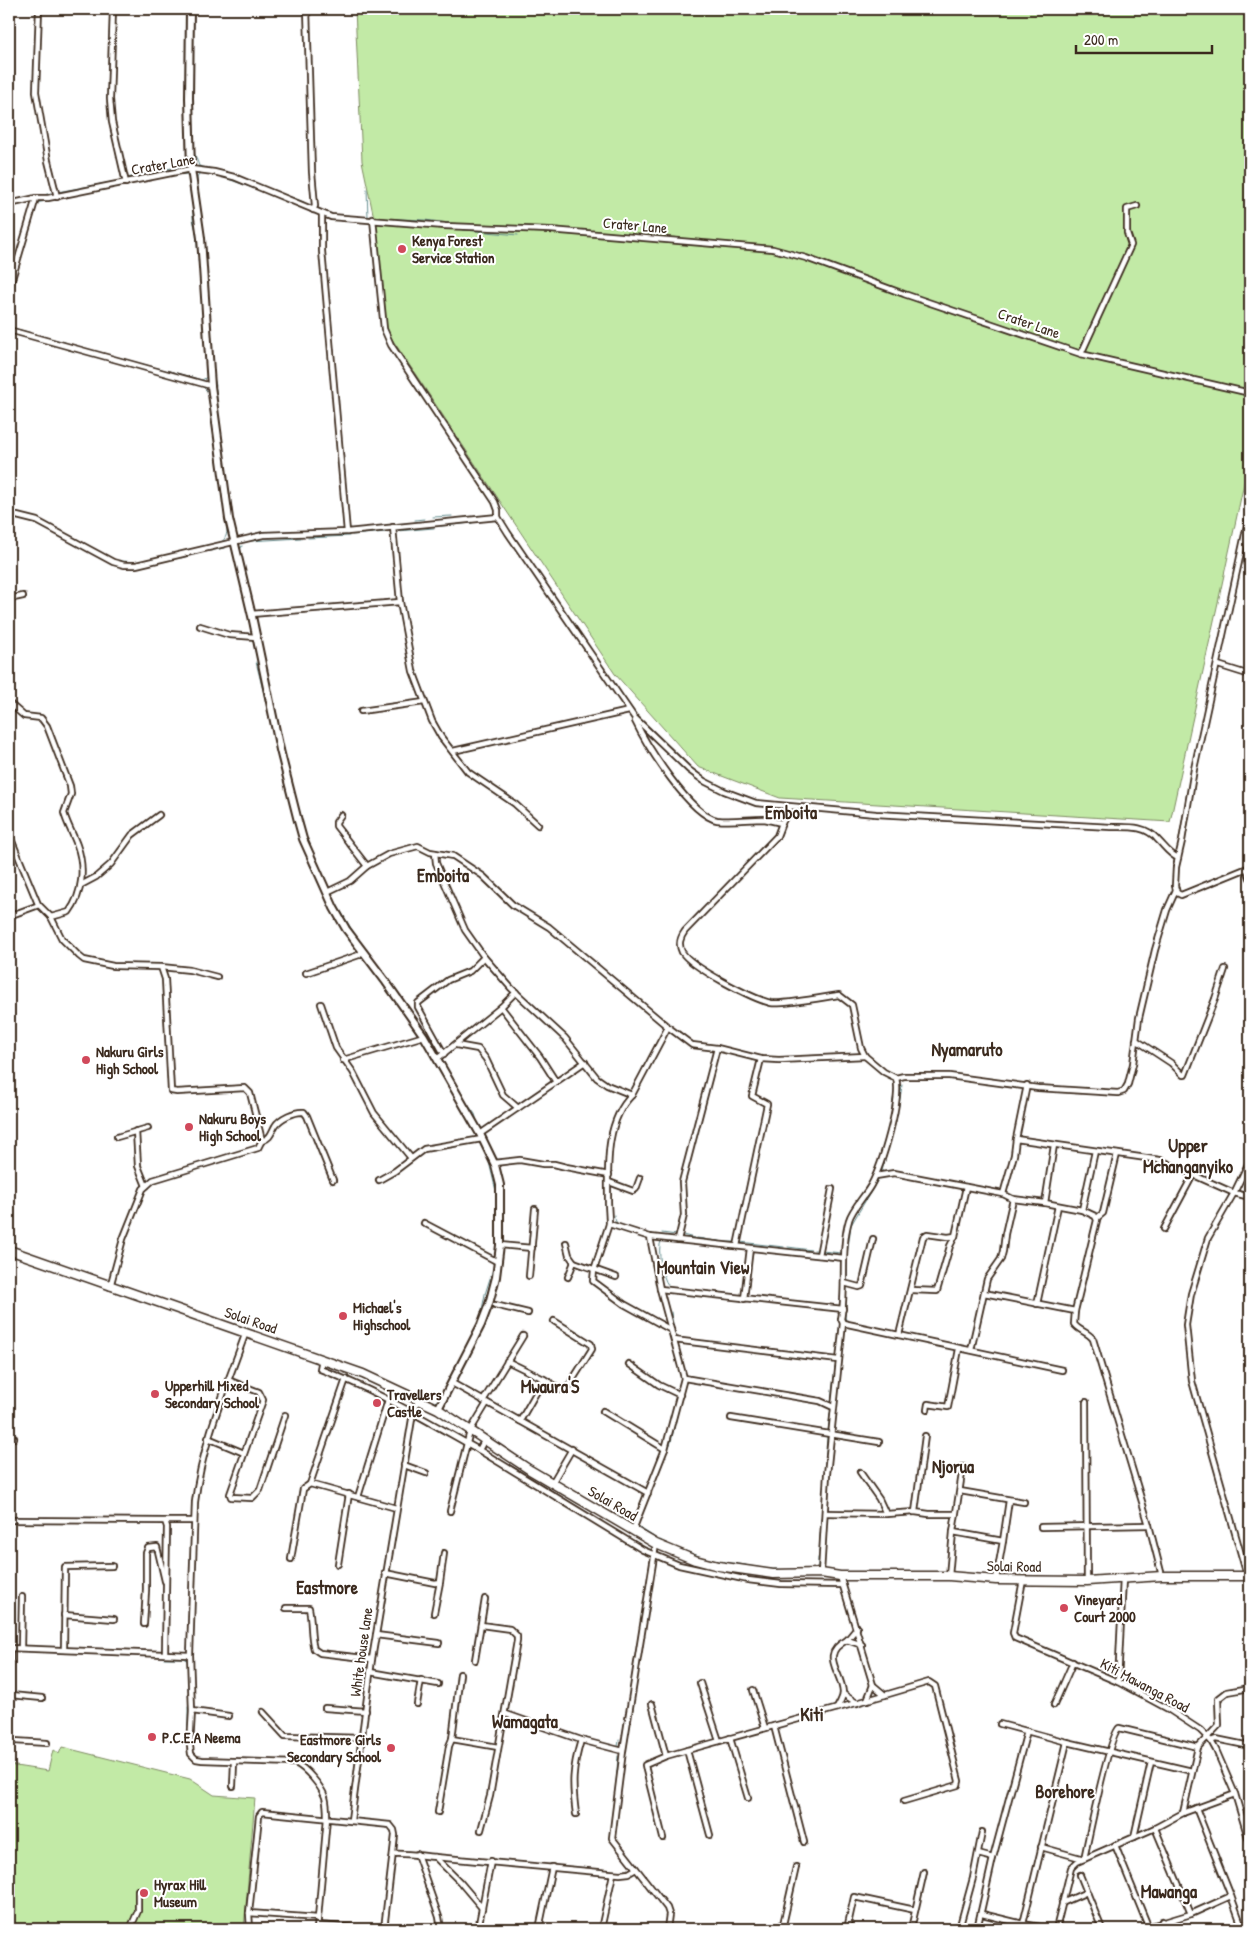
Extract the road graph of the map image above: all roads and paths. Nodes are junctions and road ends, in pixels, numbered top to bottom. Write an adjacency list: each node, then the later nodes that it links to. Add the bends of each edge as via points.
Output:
1 (39, 9): 7 (street, via 36,92)
2 (113, 9): 6 (street, via 110,100 113,130)
3 (190, 9): 5 (street, via 188,98)
4 (307, 9): 11 (street)
5 (191, 169): 6 (street, Crater Lane); 11 (street, Crater Lane, via 234,177); 17 (street, via 200,238)
6 (126, 183): 7 (street, Crater Lane)
7 (57, 196): 8 (street, Crater Lane)
8 (36, 198): 9 (street, Crater Lane); 14 (street)
9 (9, 204)
10 (1137, 206): 16 (street, via 1127,209 1130,245)
11 (313, 210): 12 (street, Crater Lane)
12 (322, 214): 13 (street, Crater Lane); 23 (street, via 322,251)
13 (373, 219): 16 (street, Crater Lane, via 445,226 550,230 782,251); 21 (street, via 386,337 494,502)
14 (10, 290)
15 (9, 330): 17 (street)
16 (1082, 354): 18 (street, Crater Lane)
17 (211, 386): 24 (street)
18 (1250, 393)
19 (1250, 511): 31 (street)
20 (9, 514): 24 (street, via 37,521 124,565)
21 (498, 517): 22 (street); 36 (street)
22 (393, 527): 23 (street); 27 (street)
23 (347, 532): 24 (street, via 263,535)
24 (234, 543): 28 (street)
25 (23, 596): 26 (street)
26 (9, 599)
27 (400, 602): 28 (street); 33 (street, via 413,671)
28 (251, 614): 30 (street)
29 (200, 626): 30 (street, via 229,635)
30 (256, 637): 52 (street, via 303,839)
31 (1218, 665): 32 (street); 46 (street)
32 (1250, 675)
33 (424, 702): 35 (street); 38 (street, via 441,737)
34 (9, 703): 50 (street, via 24,716 41,718 47,726 70,786 71,794 64,813 78,847)
35 (362, 711)
36 (629, 711): 37 (street); 38 (street)
37 (634, 717): 39 (street, via 704,781 756,803); 42 (street, via 648,745 671,778 705,816 717,820 764,819)
38 (452, 751): 43 (street, via 468,772 515,804)
39 (790, 807): 42 (street); 46 (street, via 960,820 1132,826 1151,833)
40 (341, 814): 47 (street, via 336,826)
41 (159, 815): 50 (street, via 132,835 111,864)
42 (782, 823): 71 (street, via 777,836 681,936 682,951 692,962 729,984 772,1003 839,995 852,1005)
43 (538, 825)
44 (9, 834): 53 (street)
45 (435, 853): 47 (street, via 418,846 389,854); 57 (street, via 465,930); 65 (street, via 452,856 483,876 513,905 548,927)
46 (1178, 858): 51 (street, via 1174,879)
47 (367, 866): 52 (street, via 350,881)
48 (1248, 868): 49 (street); 51 (street, via 1181,895)
49 (1250, 878)
50 (81, 886): 55 (street, via 69,912)
51 (1176, 890): 67 (street, via 1155,950)
52 (327, 892): 56 (street, via 346,929)
53 (39, 905): 54 (street); 55 (street)
54 (9, 916)
55 (52, 918): 58 (street, via 62,939 84,960 113,966)
56 (362, 951): 60 (street, via 359,956); 66 (street)
57 (484, 957): 62 (street); 70 (street, via 470,971 448,980 418,1003)
58 (161, 967): 61 (street); 86 (street, via 165,979 172,1091 245,1088 250,1093)
59 (1225, 969): 67 (street, via 1185,1075)
60 (306, 973)
61 (217, 976)
62 (516, 992): 64 (street); 75 (street, via 565,1038)
63 (320, 1004): 74 (street, via 336,1048)
64 (501, 1007): 68 (street); 77 (street)
65 (668, 1027): 69 (street, via 692,1045); 79 (street)
66 (424, 1036): 72 (street); 74 (street)
67 (1136, 1040): 78 (street, via 1133,1064 1124,1091)
68 (456, 1044): 70 (street); 80 (street, via 478,1049 486,1058 503,1095)
69 (717, 1048): 73 (street); 118 (street, via 682,1182 684,1215)
70 (444, 1054): 72 (street)
71 (865, 1056): 73 (street); 76 (street)
72 (437, 1059): 84 (street)
73 (761, 1059): 121 (street, via 752,1096 767,1104)
74 (344, 1060): 90 (street, via 374,1113)
75 (585, 1062): 77 (street); 79 (street, via 602,1082)
76 (896, 1078): 78 (street, via 949,1076); 95 (street, via 895,1110)
77 (556, 1082): 80 (street)
78 (1027, 1086): 85 (street)
79 (632, 1095): 93 (street, via 611,1133)
80 (518, 1108): 84 (street)
81 (148, 1128): 82 (street)
82 (136, 1132): 83 (street); 100 (street, via 138,1166)
83 (117, 1137)
84 (481, 1137): 90 (street, via 424,1149); 92 (street)
85 (1016, 1139): 87 (street); 103 (street)
86 (262, 1141): 97 (street, via 271,1136 279,1122 296,1112 304,1112); 100 (street, via 258,1148 153,1180)
87 (1054, 1145): 88 (street); 107 (street)
88 (1095, 1151): 89 (street); 110 (street)
89 (1117, 1154): 94 (street, via 1160,1160); 111 (street, via 1103,1212)
90 (411, 1158): 98 (street)
91 (1250, 1160): 104 (street)
92 (494, 1163): 93 (street, via 520,1160); 120 (street, via 500,1185)
93 (609, 1175): 99 (street)
94 (1193, 1175): 104 (street); 114 (street)
95 (876, 1176): 101 (street, via 894,1173); 126 (street, via 848,1220)
96 (640, 1178): 99 (street, via 635,1190)
97 (333, 1180)
98 (379, 1180)
99 (609, 1182): 113 (street)
100 (146, 1186): 134 (street, via 123,1239)
101 (966, 1187): 103 (street); 115 (street)
102 (832, 1189): 125 (street)
103 (1003, 1194): 106 (street)
104 (1234, 1194): 105 (street); 227 (street, via 1208,1238 1190,1294 1186,1325 1192,1381)
105 (1250, 1197)
106 (1013, 1199): 107 (street); 137 (street, via 1001,1259 987,1279)
107 (1045, 1203): 108 (street)
108 (1058, 1206): 110 (street); 139 (street)
109 (535, 1208): 122 (street)
110 (1082, 1210): 111 (street)
111 (1097, 1218): 142 (street)
112 (424, 1223): 127 (street)
113 (609, 1224): 116 (street); 129 (street)
114 (1164, 1229)
115 (955, 1236): 136 (street, via 937,1291); 136 (street, via 927,1234 923,1237)
116 (650, 1237): 118 (street); 135 (street)
117 (873, 1239): 133 (street, via 862,1286)
118 (678, 1240): 121 (street)
119 (566, 1243): 128 (street)
120 (500, 1245): 122 (street); 127 (street)
121 (737, 1246): 123 (street)
122 (532, 1248): 130 (street)
123 (750, 1248): 125 (street); 138 (street)
124 (9, 1250): 134 (highway, Solai Road)
125 (819, 1255): 126 (street)
126 (844, 1258): 133 (street)
127 (498, 1262): 162 (street, via 481,1325)
128 (574, 1262): 129 (street); 131 (street)
129 (594, 1270): 132 (street); 146 (street, via 593,1281 600,1287)
130 (529, 1276)
131 (568, 1277)
132 (616, 1277)
133 (844, 1284): 141 (street)
134 (110, 1287): 147 (highway, Solai Road)
135 (660, 1289): 138 (street); 146 (street)
136 (911, 1290): 148 (street)
137 (984, 1293): 139 (street); 152 (street)
138 (744, 1298): 141 (street)
139 (1037, 1304): 142 (street)
140 (495, 1305): 143 (street)
141 (843, 1309): 145 (street)
142 (1075, 1310): 210 (street, via 1075,1326 1093,1340)
143 (528, 1313)
144 (554, 1321): 160 (street, via 592,1347 565,1389)
145 (843, 1323): 148 (street); 154 (street)
146 (671, 1330): 150 (street)
147 (246, 1332): 153 (highway, Solai Road); 161 (street)
148 (899, 1335): 151 (street)
149 (523, 1336): 155 (street)
150 (674, 1340): 154 (street); 158 (street)
151 (959, 1349): 152 (street); 170 (street, via 948,1407 928,1404)
152 (971, 1350): 157 (street)
153 (322, 1359): 159 (street, via 320,1369); 165 (highway, Solai Road)
154 (838, 1360): 168 (street)
155 (507, 1361): 160 (street); 166 (street)
156 (630, 1364): 163 (street, via 659,1386)
157 (1062, 1370)
158 (684, 1378): 163 (street); 168 (street, via 820,1401)
159 (346, 1379): 164 (street); 194 (street)
160 (544, 1379): 175 (street)
161 (228, 1380): 181 (street); 188 (street, via 262,1396)
162 (452, 1382): 166 (street); 169 (street)
163 (680, 1395): 185 (street)
164 (388, 1400): 172 (street); 198 (street)
165 (418, 1400): 169 (highway, Solai Road); 172 (street, White house lane)
166 (485, 1402): 175 (street); 176 (street)
167 (1086, 1402): 211 (street)
168 (833, 1407): 177 (street)
169 (438, 1409): 176 (highway, Solai Road)
170 (927, 1410)
171 (603, 1411): 185 (street)
172 (413, 1413): 184 (street); 189 (street, White house lane)
173 (285, 1415): 188 (street, via 260,1490 252,1498 235,1498 230,1494)
174 (731, 1418): 177 (street)
175 (520, 1421): 186 (street)
176 (470, 1431): 182 (highway, Solai Road); 184 (street)
177 (830, 1434): 183 (street); 204 (street)
178 (9, 1435): 180 (street)
179 (925, 1436): 203 (street)
180 (14, 1438)
181 (208, 1438): 188 (street); 209 (street, via 198,1477)
182 (484, 1441): 187 (street); 193 (highway, Solai Road)
183 (879, 1442)
184 (466, 1443): 187 (street); 202 (street)
185 (666, 1448): 196 (street)
186 (572, 1449): 193 (street); 196 (street)
187 (479, 1450): 218 (street)
188 (244, 1453)
189 (404, 1465): 192 (street); 201 (street, White house lane)
190 (963, 1467): 195 (street)
191 (860, 1472): 205 (street)
192 (426, 1473)
193 (552, 1483): 213 (highway, Solai Road)
194 (310, 1484): 197 (street); 219 (street, via 303,1489)
195 (960, 1491): 199 (street); 206 (street)
196 (648, 1493): 213 (street)
197 (349, 1494): 198 (street); 220 (street)
198 (358, 1497): 201 (street)
199 (1009, 1500): 200 (street); 215 (street)
200 (1024, 1502)
201 (396, 1508): 223 (street, White house lane)
202 (450, 1512)
203 (915, 1512): 205 (street); 206 (street)
204 (825, 1513): 205 (street); 222 (street)
205 (886, 1514)
206 (955, 1514): 214 (street)
207 (9, 1520): 208 (street)
208 (165, 1521): 209 (street); 235 (street)
209 (194, 1521): 253 (street)
210 (1149, 1525): 211 (street); 226 (street)
211 (1088, 1526): 212 (street); 231 (street)
212 (1041, 1527)
213 (633, 1530): 216 (highway, Solai Road)
214 (953, 1532): 215 (street); 225 (street)
215 (1003, 1542): 229 (street)
216 (656, 1544): 218 (street); 222 (highway, Solai Road, via 695,1560 739,1570 773,1574)
217 (444, 1553): 232 (street)
218 (654, 1554): 233 (street, via 679,1565 748,1580); 299 (street)
219 (291, 1559)
220 (338, 1564)
221 (112, 1566): 240 (street, via 65,1567)
222 (821, 1573): 224 (highway, Solai Road)
223 (385, 1574): 232 (street); 245 (street, White house lane)
224 (840, 1576): 225 (highway, Solai Road); 233 (street)
225 (949, 1576): 229 (highway, Solai Road)
226 (1162, 1576): 227 (highway, Solai Road); 228 (highway, Solai Road)
227 (1249, 1576): 234 (street)
228 (1123, 1578): 231 (highway, Solai Road); 261 (street)
229 (996, 1580): 230 (highway, Solai Road)
230 (1023, 1580): 231 (highway, Solai Road); 256 (street, Kiti Mawanga Road, via 1013,1633 1016,1638)
231 (1088, 1581)
232 (440, 1582): 239 (street)
233 (843, 1585): 244 (street)
234 (1250, 1586)
235 (166, 1590): 242 (street, via 157,1547 148,1548); 252 (street)
236 (22, 1597): 250 (street)
237 (485, 1599): 243 (street)
238 (286, 1608): 254 (street, via 309,1608 311,1639 314,1649 320,1653)
239 (434, 1613)
240 (64, 1615): 241 (street); 251 (street)
241 (114, 1619)
242 (144, 1624)
243 (480, 1625): 255 (street); 280 (street, via 510,1629 517,1636)
244 (857, 1628): 246 (street); 248 (street)
245 (376, 1635): 247 (street); 254 (street, White house lane)
246 (847, 1640): 248 (street); 266 (street, via 838,1645 833,1654)
247 (440, 1643)
248 (862, 1645): 263 (street)
249 (10, 1648): 250 (street); 267 (street)
250 (21, 1648): 251 (street)
251 (64, 1649): 252 (street)
252 (164, 1654): 253 (street)
253 (190, 1654): 278 (street)
254 (372, 1659): 257 (street, White house lane)
255 (475, 1660)
256 (1073, 1662): 261 (street, Kiti Mawanga Road); 274 (street)
257 (370, 1672): 259 (street); 277 (street, White house lane)
258 (460, 1674): 288 (street)
259 (420, 1680): 262 (street); 272 (street)
260 (700, 1682): 291 (street)
261 (1118, 1682): 289 (street, Kiti Mawanga Road, via 1168,1709)
262 (438, 1684)
263 (873, 1685): 268 (street); 270 (street)
264 (1250, 1688): 289 (street, via 1227,1692 1218,1699 1219,1725)
265 (753, 1690): 284 (street)
266 (843, 1694): 271 (street); 276 (street)
267 (11, 1695): 269 (street); 293 (street, via 11,1738 19,1742)
268 (885, 1695): 270 (street); 307 (street, via 921,1683 935,1686 959,1781 954,1787)
269 (42, 1698)
270 (867, 1700): 271 (street)
271 (857, 1703): 276 (street)
272 (417, 1704)
273 (652, 1704): 300 (street)
274 (1054, 1705)
275 (325, 1708): 277 (street)
276 (837, 1708): 283 (street)
277 (366, 1711): 286 (street, White house lane)
278 (192, 1712): 281 (street); 301 (street, via 190,1746 196,1759)
279 (263, 1712): 286 (street, via 285,1736)
280 (506, 1714): 290 (street); 295 (street)
281 (229, 1716)
282 (1000, 1724): 285 (street)
283 (774, 1726): 284 (street); 320 (street)
284 (766, 1728): 287 (street)
285 (1027, 1731): 292 (street); 328 (street)
286 (362, 1738): 313 (street, White house lane)
287 (730, 1738): 291 (street); 306 (street)
288 (452, 1739): 295 (street); 309 (street)
289 (1210, 1739): 294 (street); 296 (street); 305 (street, Kiti Mawanga Road)
290 (581, 1740): 299 (street); 311 (street, via 572,1785)
291 (719, 1741): 297 (street)
292 (1067, 1742): 298 (street); 323 (street)
293 (47, 1743)
294 (1250, 1746)
295 (498, 1747): 315 (street)
296 (1198, 1747): 298 (street, via 1119,1728); 303 (street)
297 (687, 1750): 300 (street); 317 (street)
298 (1109, 1751): 302 (street); 329 (street)
299 (623, 1752): 333 (street, via 612,1838)
300 (666, 1756): 319 (street, via 645,1765)
301 (234, 1762): 304 (street); 312 (street, via 300,1766 324,1795)
302 (1150, 1762): 303 (street); 318 (street)
303 (1192, 1771): 310 (street)
304 (233, 1786)
305 (1235, 1794): 308 (street); 321 (street, Kiti Mawanga Road)
306 (748, 1798)
307 (904, 1801)
308 (1196, 1808): 310 (street); 339 (street)
309 (438, 1812)
310 (1183, 1813): 314 (street)
311 (576, 1814)
312 (327, 1818): 313 (street); 343 (street, via 262,1812); 346 (street)
313 (351, 1820): 324 (street, via 390,1825 395,1835)
314 (1155, 1828): 318 (street); 345 (street)
315 (481, 1830)
316 (982, 1832): 326 (street)
317 (710, 1835)
318 (1134, 1836): 322 (street)
319 (663, 1838)
320 (804, 1842)
321 (1250, 1844)
322 (1115, 1845): 329 (street); 349 (street)
323 (1041, 1847): 329 (street); 348 (street)
324 (393, 1854): 325 (street); 354 (street)
325 (417, 1854): 327 (street); 355 (street)
326 (978, 1854): 328 (street); 363 (street)
327 (435, 1857): 330 (street); 341 (street)
328 (993, 1858): 344 (street)
329 (1084, 1859): 340 (street, via 1071,1868)
330 (491, 1861): 331 (street); 341 (street)
331 (552, 1867): 335 (street); 357 (street)
332 (796, 1867): 360 (street)
333 (636, 1869): 335 (street); 359 (street, via 667,1908)
334 (924, 1872): 342 (street)
335 (613, 1874): 358 (street)
336 (1080, 1875): 338 (street)
337 (138, 1890): 351 (street, via 138,1911)
338 (1087, 1892): 340 (street); 367 (street)
339 (1230, 1896): 345 (street); 370 (street)
340 (1062, 1902): 366 (street)
341 (482, 1908): 356 (street)
342 (915, 1910): 361 (street, via 854,1898); 362 (street)
343 (249, 1913): 346 (street); 352 (street)
344 (982, 1914): 348 (street); 364 (street)
345 (1191, 1914): 347 (street)
346 (318, 1918): 350 (street)
347 (1162, 1921): 349 (street); 369 (street)
348 (1023, 1924): 365 (street)
349 (1148, 1926): 368 (street)
350 (318, 1927): 353 (street)
351 (130, 1929)
352 (250, 1929)
353 (371, 1929)
354 (384, 1929)
355 (441, 1929)
356 (478, 1929)
357 (539, 1929)
358 (601, 1929)
359 (667, 1929)
360 (782, 1929)
361 (847, 1929)
362 (911, 1929)
363 (958, 1929)
364 (977, 1929)
365 (1052, 1929)
366 (1056, 1929)
367 (1102, 1929)
368 (1141, 1929)
369 (1166, 1929)
370 (1243, 1929)

